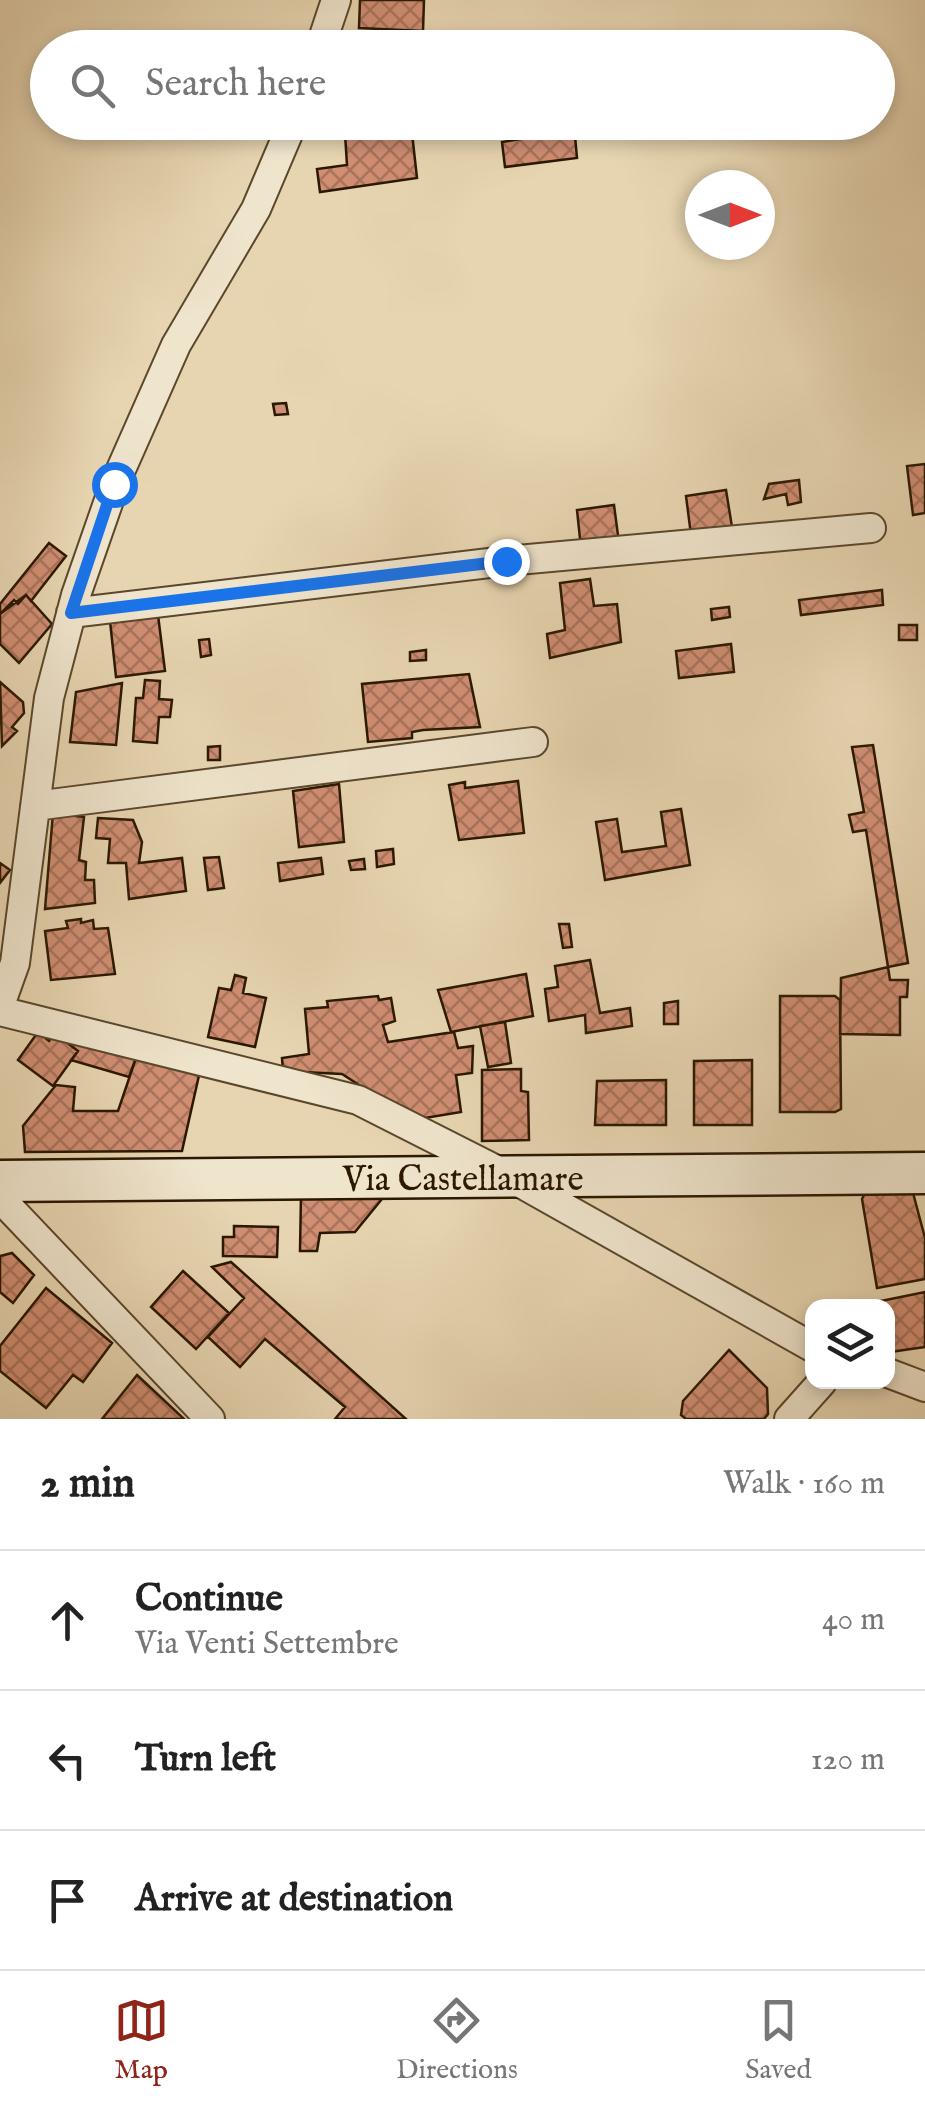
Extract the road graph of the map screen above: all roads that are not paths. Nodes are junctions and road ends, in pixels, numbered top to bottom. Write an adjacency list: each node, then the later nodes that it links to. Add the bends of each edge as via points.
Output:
1 (336, 0): 2 (street)
2 (326, 30)
3 (285, 140): 5 (street, via 256,210 176,345 114,484)
4 (871, 528): 5 (street, via 506,561)
5 (71, 613): 7 (street, via 49,698)
6 (533, 742): 7 (street)
7 (35, 806): 8 (street, via 15,963)
8 (0, 1008): 10 (street, via 358,1100)
9 (925, 1174): 10 (main road, Via Castellamare)
10 (510, 1177): 11 (main road, Via Castellamare); 13 (street)
11 (0, 1181)
12 (0, 1198): 17 (street)
13 (805, 1343)
14 (895, 1376): 15 (street)
15 (925, 1386)
16 (816, 1389): 18 (street)
17 (210, 1419)
18 (789, 1419)

